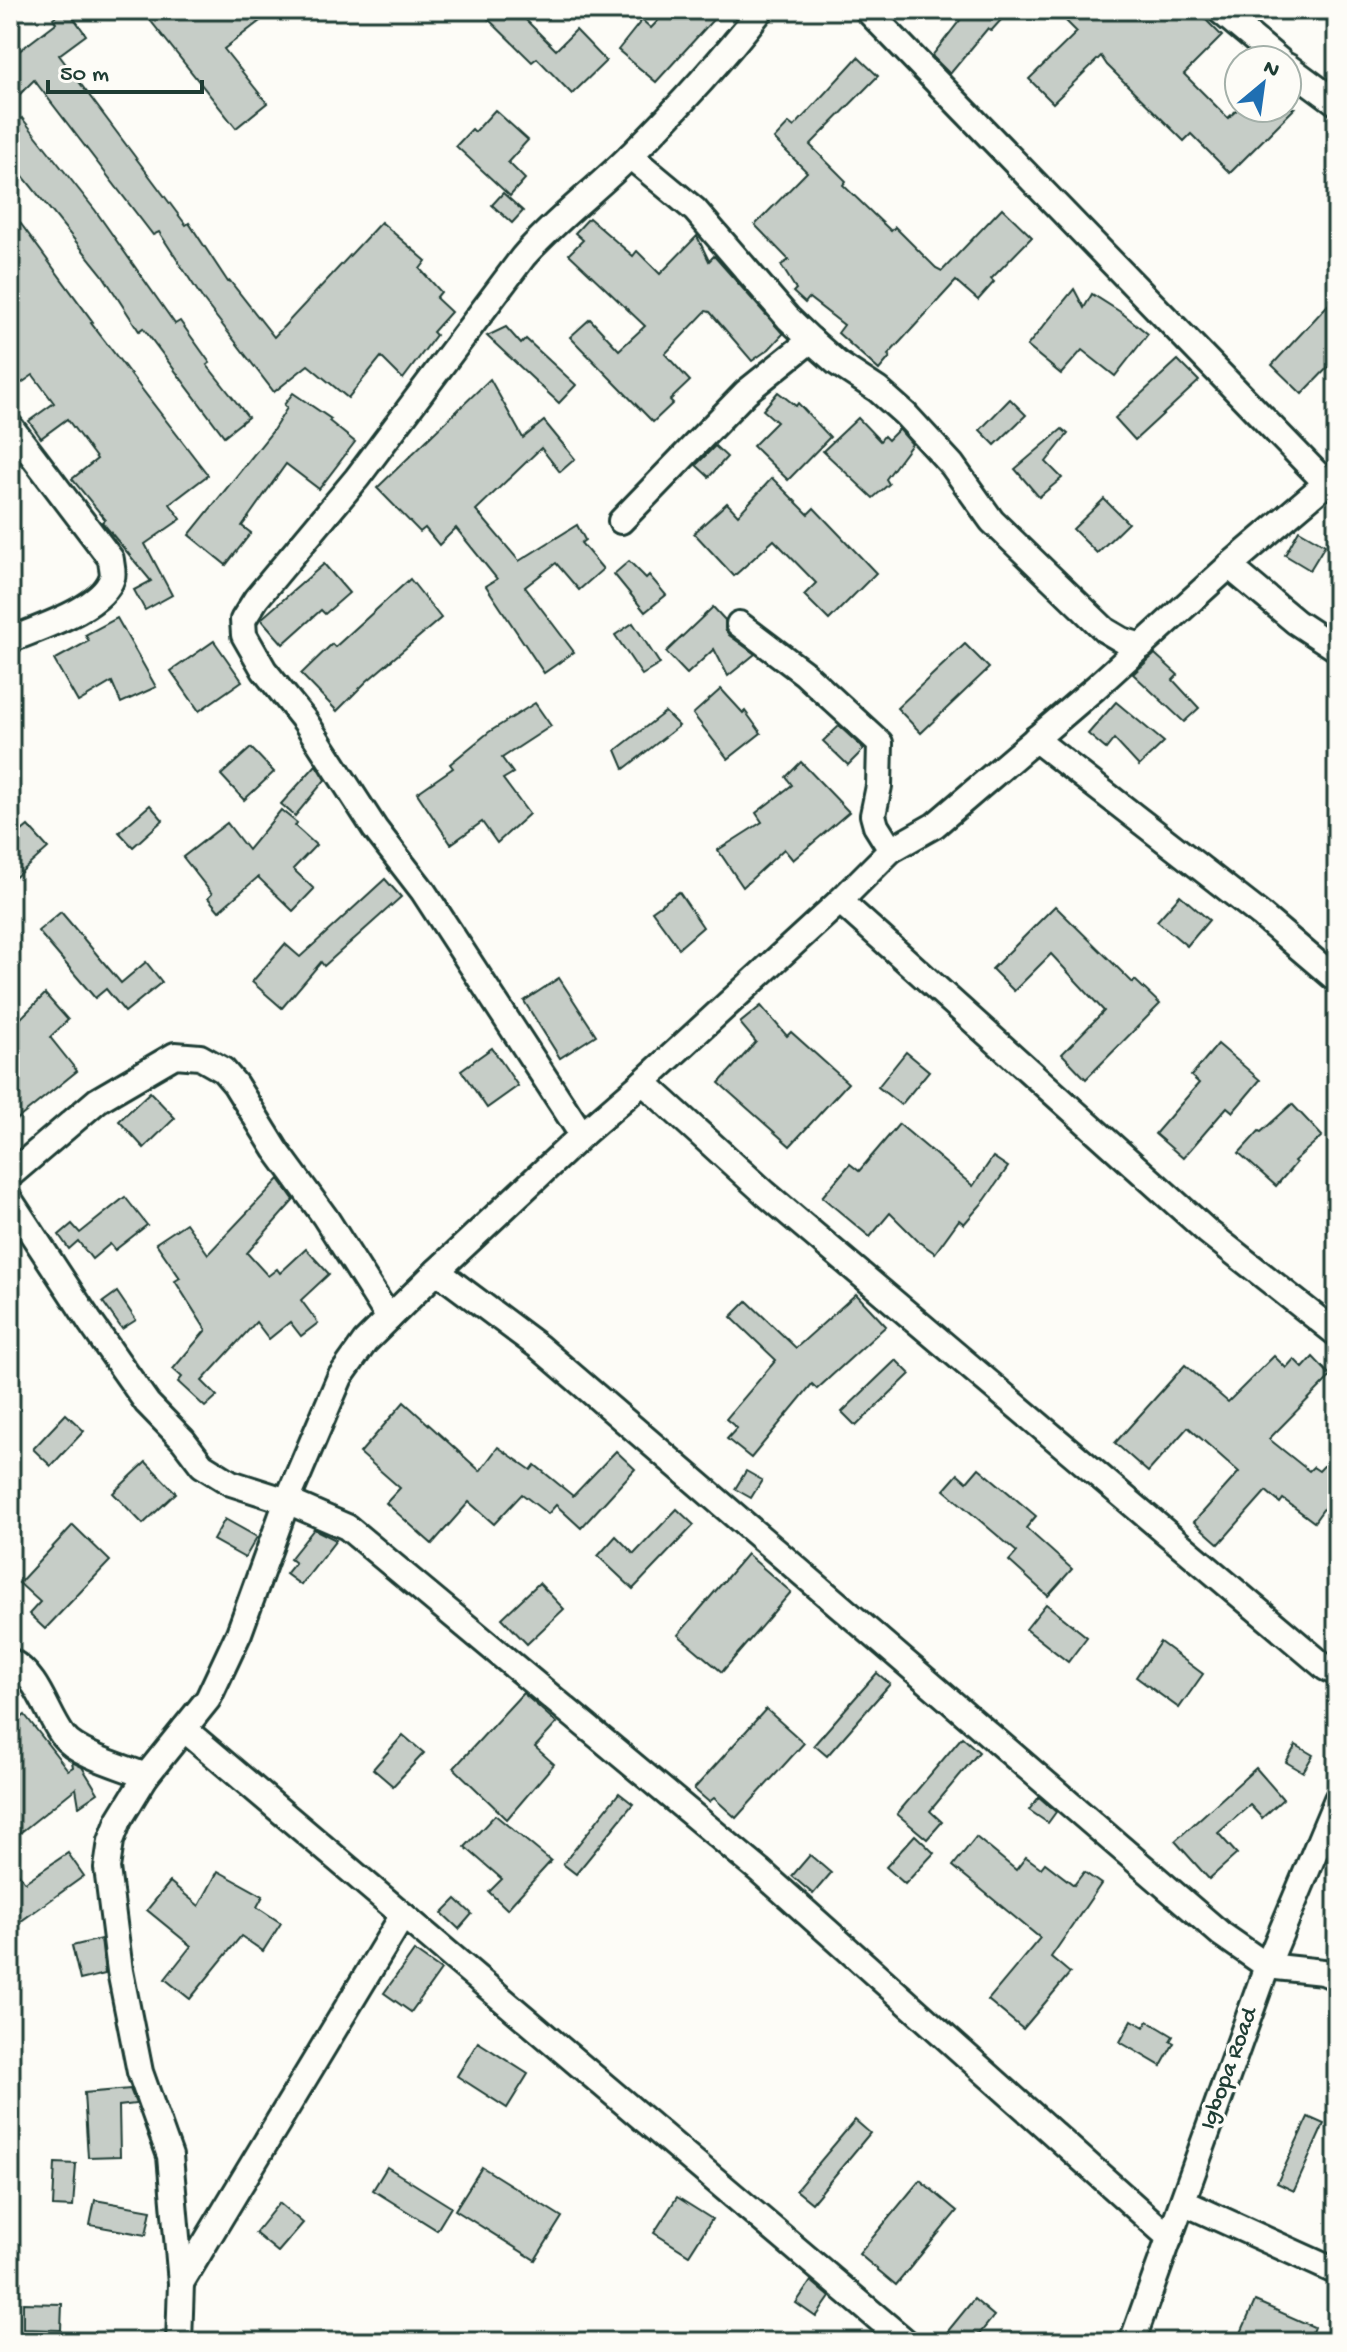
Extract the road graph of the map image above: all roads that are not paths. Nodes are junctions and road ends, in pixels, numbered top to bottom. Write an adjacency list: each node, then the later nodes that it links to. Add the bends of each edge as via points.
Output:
1 (761, 10): 7 (street)
2 (867, 10): 10 (street)
3 (1219, 10): 4 (street)
4 (1260, 44)
5 (1303, 78): 6 (street)
6 (1337, 103)
7 (630, 156): 8 (street, via 695,210); 22 (street, via 523,257 243,620 244,635 264,670 423,891)
8 (811, 340): 11 (street, via 746,392); 15 (street, via 905,414 952,465 992,521 1105,630)
9 (10, 426): 14 (street, via 111,559 113,576 103,594 85,607)
10 (1332, 478): 12 (street)
11 (621, 521)
12 (1229, 566): 15 (street); 16 (street)
13 (739, 624): 18 (street, via 804,673 880,743 873,815)
14 (10, 640)
15 (1142, 646): 17 (street)
16 (1337, 649)
17 (1035, 739): 18 (street, via 935,825); 20 (street)
18 (891, 850): 19 (street)
19 (840, 901): 21 (street); 27 (street, via 1208,1232)
20 (1337, 980)
21 (643, 1082): 22 (street); 30 (street, via 777,1203)
22 (582, 1135): 25 (street)
23 (10, 1175): 26 (street, via 98,1100 175,1055 200,1057 235,1084)
24 (10, 1200): 28 (street, via 147,1403 202,1465 231,1483)
25 (437, 1271): 26 (street); 35 (street, via 539,1347 1209,1924)
26 (389, 1318): 28 (street, via 340,1377)
27 (1337, 1334)
28 (287, 1501): 31 (street, via 239,1633 208,1699); 38 (street, via 347,1527 759,1870)
29 (10, 1661): 32 (street, via 29,1675 74,1747)
30 (1337, 1673)
31 (184, 1729): 32 (street); 34 (street)
32 (146, 1776): 40 (street, via 119,1820 107,1868 140,2072 170,2156)
33 (1337, 1799): 35 (street, Igbopa Road)
34 (403, 1915): 40 (street); 42 (street)
35 (1267, 1966): 36 (street); 37 (street, Igbopa Road)
36 (1337, 1978)
37 (1183, 2202): 38 (street, Igbopa Road); 39 (street)
38 (1170, 2238): 43 (street, Igbopa Road)
39 (1337, 2272)
40 (181, 2283): 41 (street)
41 (179, 2342)
42 (906, 2342)
43 (1132, 2342)

